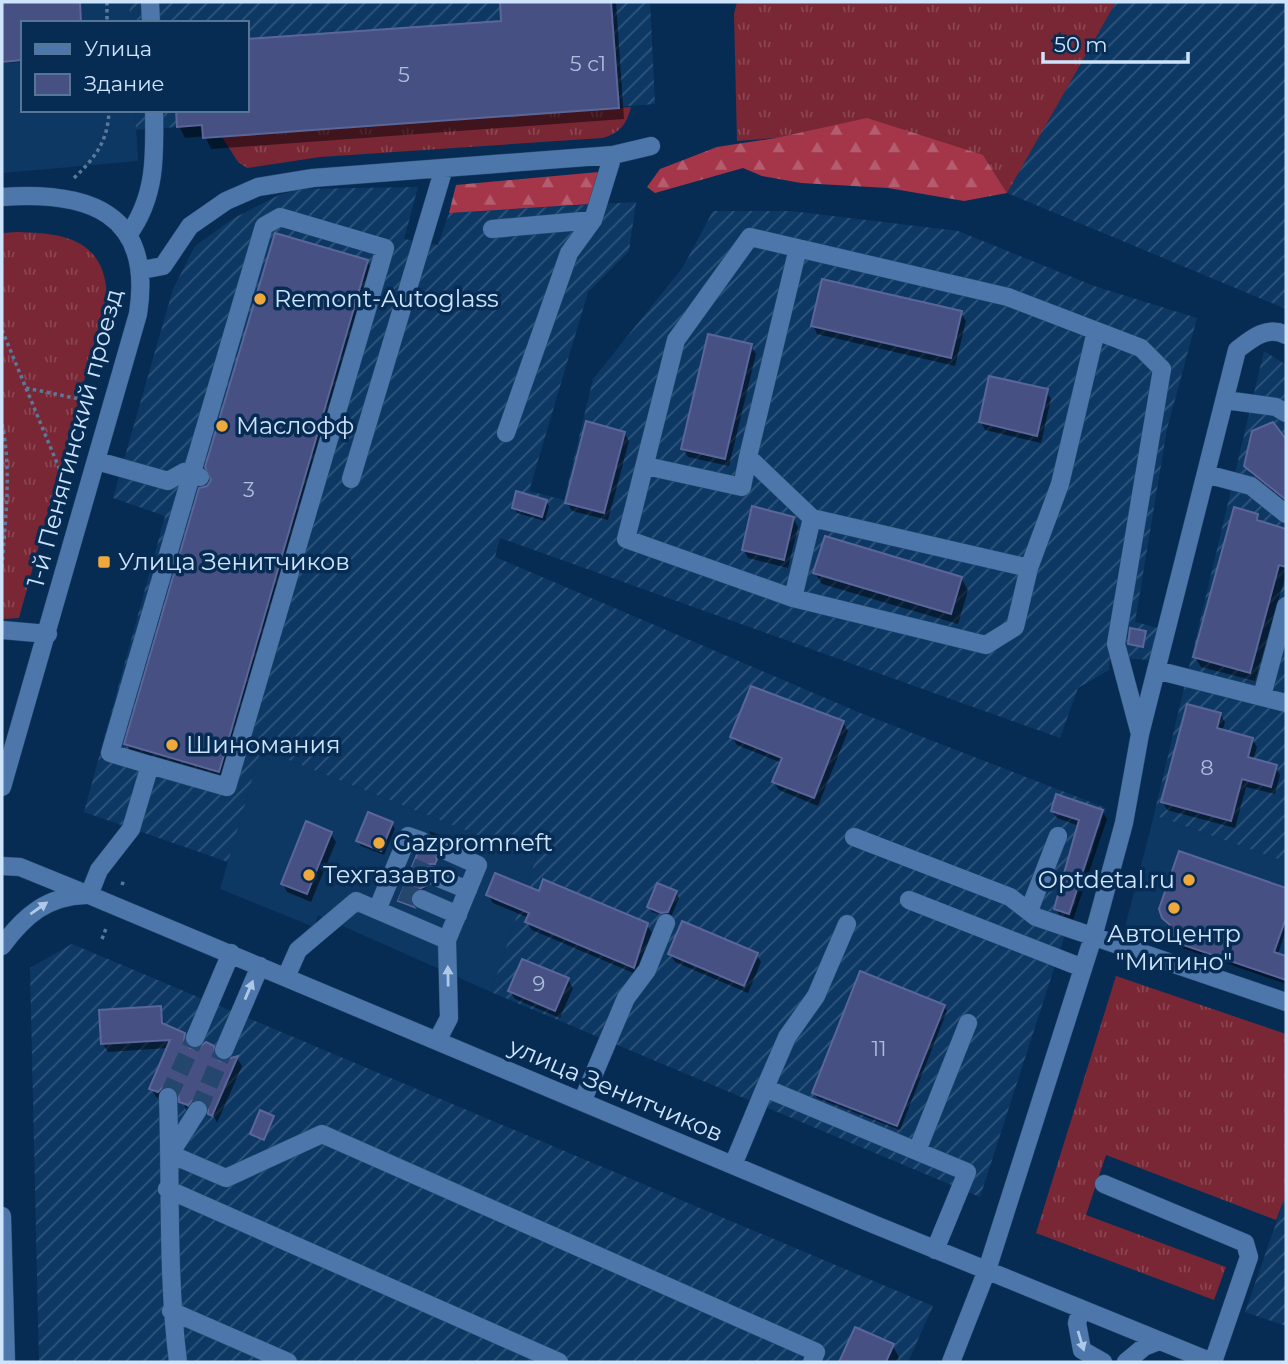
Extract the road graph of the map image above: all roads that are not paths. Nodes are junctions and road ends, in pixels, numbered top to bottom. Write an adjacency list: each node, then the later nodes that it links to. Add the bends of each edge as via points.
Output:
1 (150, 2): 2 (street)
2 (151, 21)
3 (154, 112): 10 (street, via 149,198)
4 (651, 146): 5 (street)
5 (613, 155): 6 (street); 8 (street)
6 (444, 168): 12 (street, via 258,187 199,219 163,265); 23 (street)
7 (2, 197): 10 (street, 1-й Пенягинский проезд, via 78,200 98,209)
8 (593, 220): 9 (street); 17 (street, via 569,253)
9 (492, 229)
10 (128, 235): 12 (street, 1-й Пенягинский проезд)
11 (798, 248): 13 (street, via 1008,297); 18 (street); 20 (street, via 750,237 676,340)
12 (142, 271): 19 (street, 1-й Пенягинский проезд, via 138,314)
13 (1096, 331): 28 (street, via 1060,484); 36 (street, via 1141,348 1162,369 1116,644)
14 (1286, 335): 15 (street, via 1259,333 1237,350)
15 (1225, 400): 16 (street, via 1276,407); 21 (street)
16 (1286, 413)
17 (506, 433)
18 (748, 457): 20 (street, via 741,487); 27 (street)
19 (97, 461): 24 (street); 32 (street, 1-й Пенягинский проезд)
20 (646, 466): 29 (street, via 625,539)
21 (1206, 474): 26 (street, via 1251,486); 33 (street)
22 (197, 476): 24 (street, via 184,472); 25 (street); 38 (street, via 264,226 280,217 385,248 227,787)
23 (351, 479)
24 (168, 481): 25 (street, via 177,497)
25 (189, 501): 38 (street, via 110,753)
26 (1286, 514)
27 (812, 518): 28 (street); 29 (street)
28 (1029, 568): 29 (street, via 1015,627 986,645)
29 (793, 598)
30 (1286, 606): 34 (street)
31 (2, 630): 32 (street)
32 (48, 634): 37 (street, 1-й Пенягинский проезд)
33 (1156, 670): 34 (street); 36 (street)
34 (1262, 696): 35 (street)
35 (1286, 703)
36 (1140, 734): 55 (street, via 1124,822)
37 (5, 764): 39 (street, 1-й Пенягинский проезд)
38 (150, 765): 47 (street, via 131,829 99,870)
39 (2, 787)
40 (1058, 836): 51 (street)
41 (854, 837): 51 (street, via 1010,897)
42 (422, 841): 50 (street, via 408,836 394,889)
43 (442, 849): 46 (street, via 478,864)
44 (2, 866): 47 (street, улица Зенитчиков, via 20,867)
45 (431, 875): 46 (street)
46 (468, 890): 52 (street)
47 (89, 894): 57 (street, one-way to 47, via 33,911 52,900); 58 (street, улица Зенитчиков)
48 (421, 899): 52 (street)
49 (909, 900): 60 (street)
50 (377, 910): 56 (street); 61 (street, via 356,901 298,950)
51 (1029, 911): 55 (street)
52 (458, 915): 56 (street)
53 (667, 923): 69 (street, via 647,970 626,998)
54 (847, 924): 67 (street, via 816,996 787,1037)
55 (1093, 937): 60 (street); 62 (street)
56 (447, 940): 65 (street, one-way to 56, via 449,1018)
57 (2, 946)
58 (231, 953): 59 (street, улица Зенитчиков); 64 (street)
59 (260, 966): 61 (street, улица Зенитчиков); 66 (street, one-way to 59)
60 (1083, 968): 78 (street)
61 (286, 977): 65 (street, улица Зенитчиков)
62 (1286, 1002)
63 (968, 1023): 71 (street)
64 (195, 1038)
65 (437, 1041): 69 (street, улица Зенитчиков)
66 (224, 1050)
67 (765, 1088): 71 (street); 73 (street)
68 (168, 1097): 72 (street)
69 (582, 1102): 73 (street, улица Зенитчиков)
70 (198, 1110): 72 (street)
71 (917, 1151): 77 (street, via 967,1172)
72 (170, 1154): 75 (street); 87 (street, via 226,1178 322,1134 816,1352)
73 (733, 1165): 77 (street, улица Зенитчиков)
74 (1104, 1184): 91 (street, via 1245,1243 1249,1257)
75 (167, 1189): 80 (street); 86 (street)
76 (2, 1216): 81 (street)
77 (935, 1250): 78 (street, улица Зенитчиков)
78 (987, 1270): 79 (street, улица Зенитчиков); 88 (street)
79 (1081, 1309): 82 (street, улица Зенитчиков); 89 (street, one-way to 89, via 1077,1323 1082,1350)
80 (171, 1311): 84 (street); 85 (street)
81 (3, 1331): 83 (street)
82 (1159, 1341): 90 (street); 91 (street, улица Зенитчиков)
83 (6, 1362)
84 (178, 1362)
85 (288, 1362)
86 (558, 1362)
87 (811, 1362)
88 (951, 1362)
89 (1102, 1362)
90 (1126, 1362)
91 (1212, 1362)

